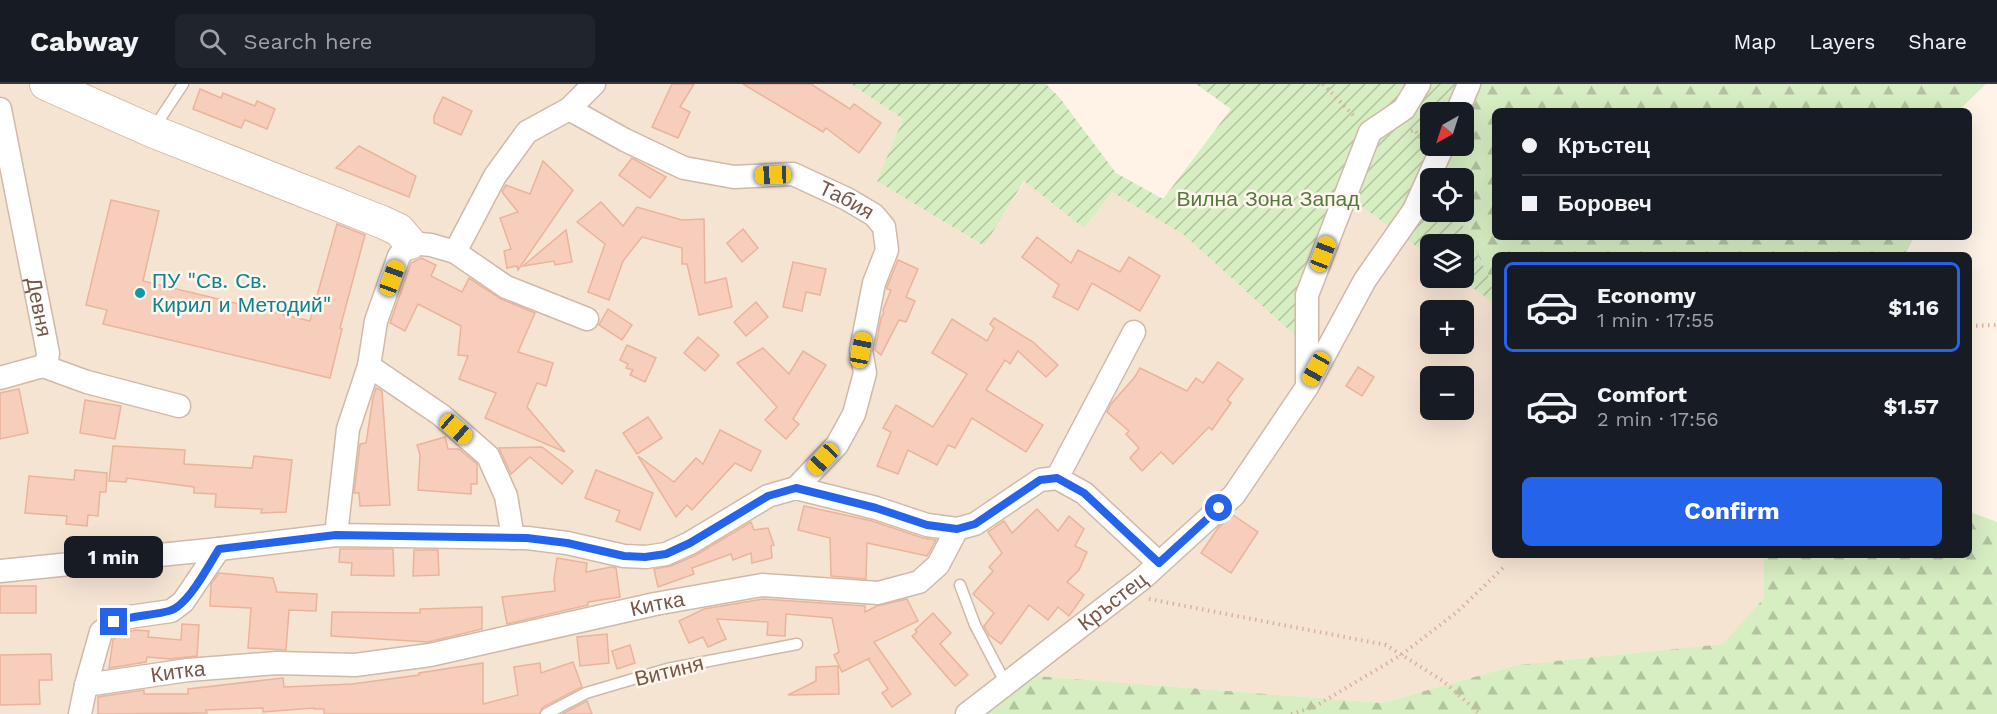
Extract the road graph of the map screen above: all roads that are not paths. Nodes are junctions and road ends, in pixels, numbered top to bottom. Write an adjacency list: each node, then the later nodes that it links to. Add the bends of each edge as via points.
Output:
1 (46, 84): 9 (street)
2 (183, 84): 9 (lane)
3 (594, 84): 8 (street)
4 (1419, 84): 18 (street, via 1404,109 1370,132 1307,295)
5 (1469, 84): 6 (street)
6 (1461, 102)
7 (0, 109): 15 (street, Девня, via 48,353)
8 (569, 109): 12 (street, via 526,132 495,176); 21 (street, Табия, via 684,168 734,177 793,174 847,199 874,215 884,227 887,250 874,283 861,350 865,373 854,414 837,445)
9 (152, 131): 11 (street, via 382,222 399,230)
10 (1439, 156): 18 (street, Кръстец, via 1414,210 1365,280)
11 (410, 243): 12 (street); 16 (street, via 399,256 376,321)
12 (455, 252): 13 (street, via 506,286)
13 (586, 319)
14 (1134, 332): 20 (street)
15 (43, 366): 17 (street); 19 (street, Девня)
16 (369, 366): 23 (street, via 348,429); 24 (street, via 441,415 488,456 506,496)
17 (0, 378)
18 (1307, 387): 26 (street, Кръстец, via 1234,495)
19 (178, 406)
20 (1057, 478): 22 (street, via 1040,480 975,524); 26 (street, via 1084,493)
21 (796, 488): 22 (street, via 927,525); 24 (street, via 768,496 666,554 624,556 567,543)
22 (957, 529): 31 (street, Китка, via 938,565 919,582 878,593 762,585 655,604 430,655 355,664 277,663 188,670)
23 (336, 535): 24 (street); 25 (street)
24 (513, 538)
25 (219, 549): 27 (street); 31 (street, via 195,587 171,611 129,617 101,632)
26 (1159, 563): 30 (street, Кръстец)
27 (0, 571)
28 (960, 585): 30 (lane, via 975,625)
29 (797, 644): 33 (lane, Витиня, via 668,669 586,693)
30 (1006, 684): 34 (street, Кръстец)
31 (86, 685): 32 (street)
32 (80, 714)
33 (546, 714)
34 (967, 714)

